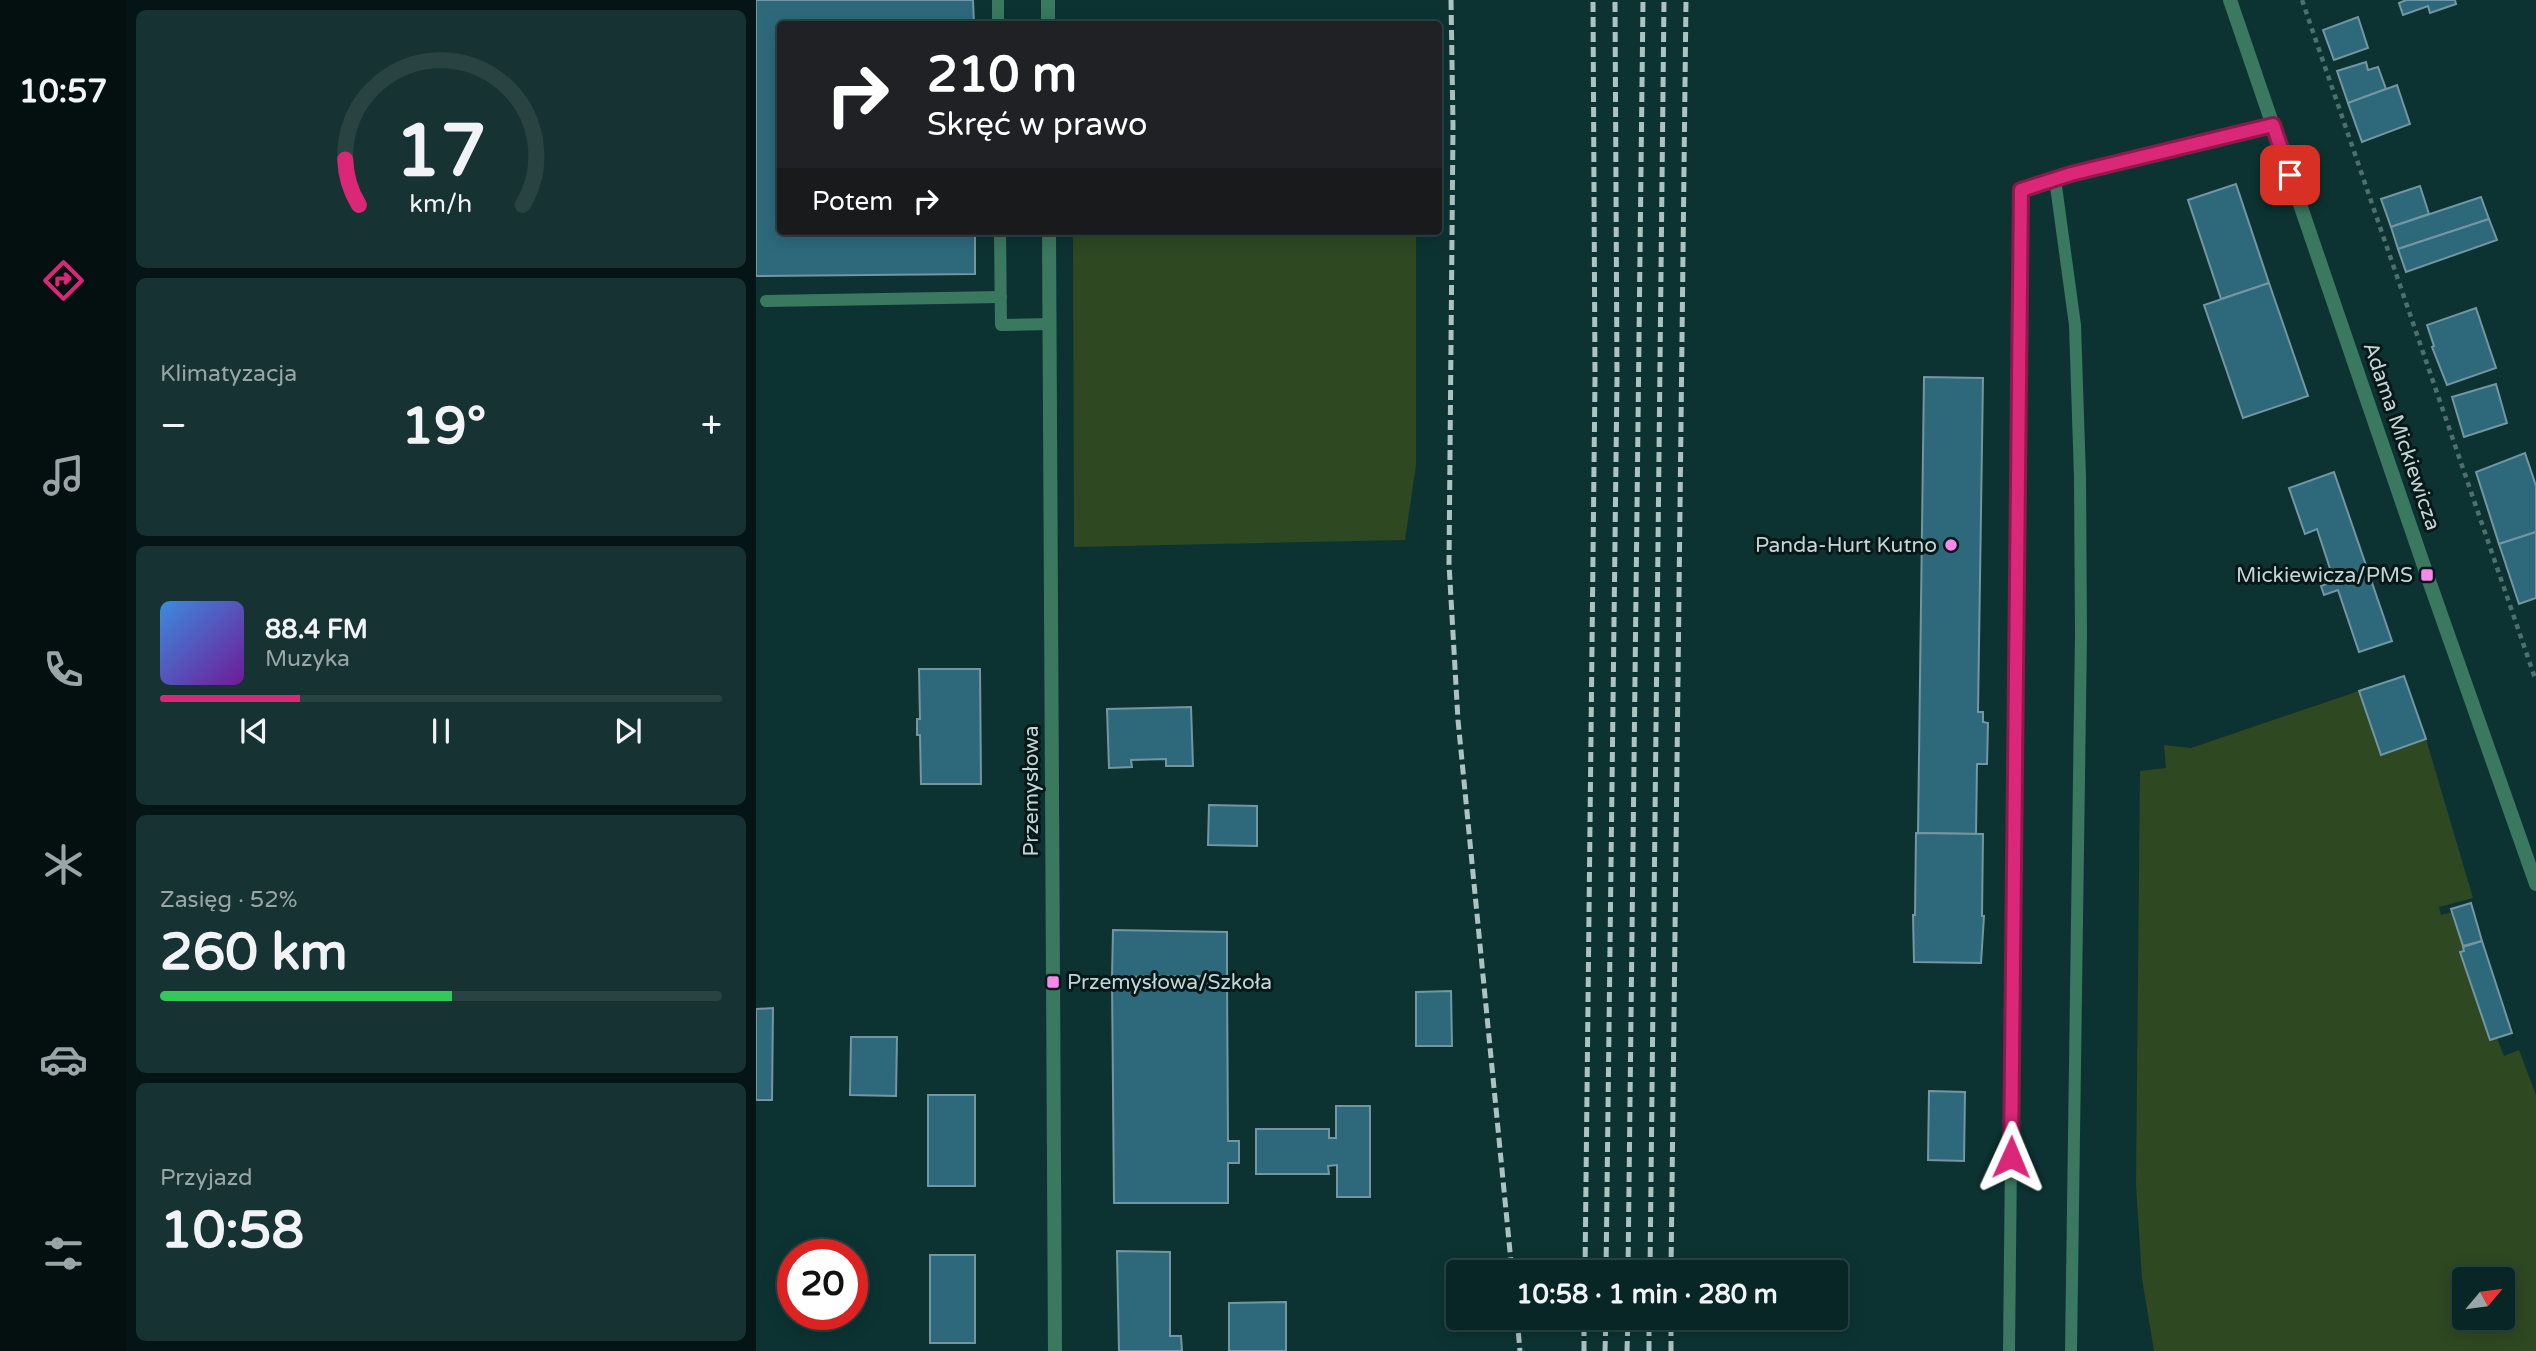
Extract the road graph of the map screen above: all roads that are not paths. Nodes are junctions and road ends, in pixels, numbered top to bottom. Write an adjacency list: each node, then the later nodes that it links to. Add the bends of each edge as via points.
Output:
1 (998, 0): 4 (lane)
2 (1048, 0): 5 (street)
3 (2231, 0): 6 (street, Adama Mickiewicza)
4 (998, 21)
5 (1048, 21)
6 (2273, 125): 7 (lane); 13 (street, Adama Mickiewicza)
7 (2055, 179): 15 (lane, via 2021,190); 16 (lane, via 2074,325 2080,477)
8 (1000, 235): 10 (lane)
9 (1049, 235): 12 (street, Przemysłowa)
10 (1001, 297): 11 (lane); 12 (lane, via 1002,326)
11 (766, 301)
12 (1049, 324): 14 (street, Przemysłowa)
13 (2536, 884)
14 (1055, 1351)
15 (2009, 1351)
16 (2071, 1351)

